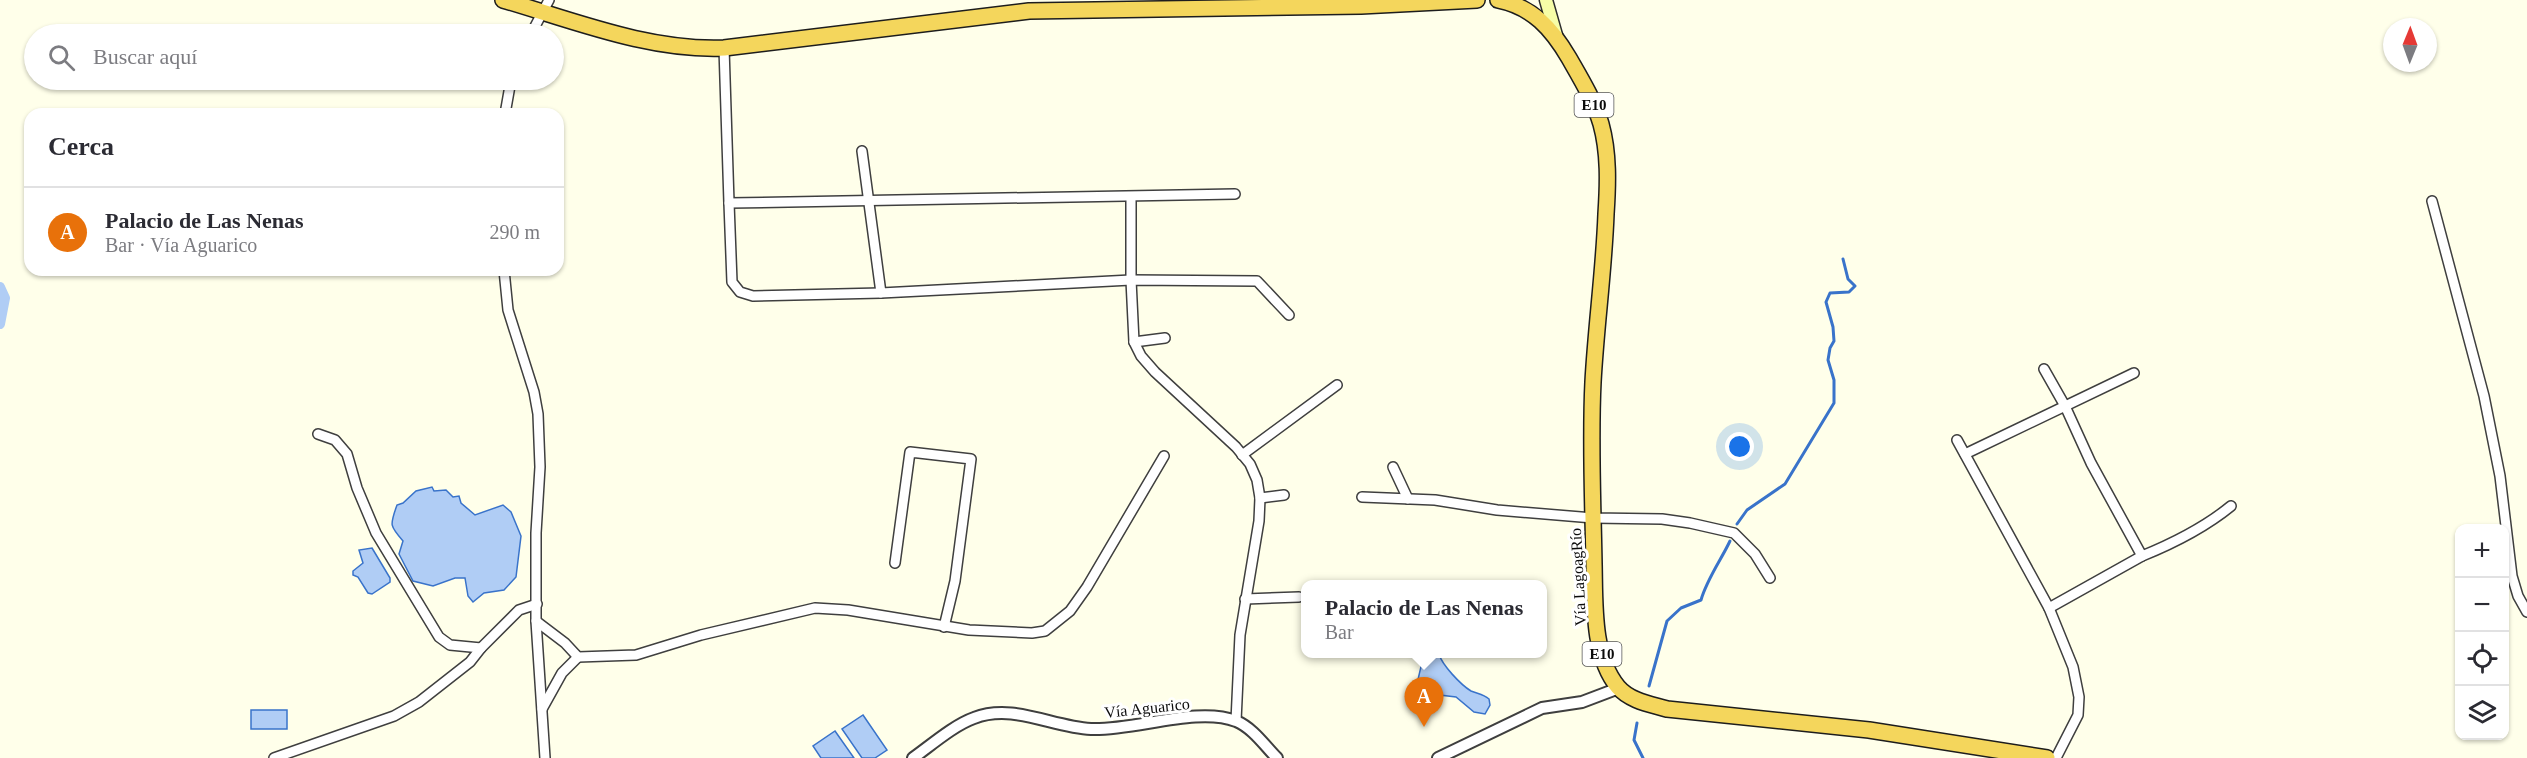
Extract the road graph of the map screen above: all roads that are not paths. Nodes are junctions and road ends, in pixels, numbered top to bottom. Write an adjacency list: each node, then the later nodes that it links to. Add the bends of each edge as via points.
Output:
1 (503, 0): 5 (highway)
2 (1477, 0): 8 (highway, via 1361,6 1029,11)
3 (1498, 0): 7 (highway, Vía LagoagRío, via 1529,11)
4 (1546, 0): 7 (main road)
5 (546, 6): 6 (street); 8 (highway, via 618,34 670,47)
6 (536, 24)
7 (1556, 36): 38 (highway, Vía LagoagRío / E10, via 1595,108 1607,159 1604,270 1593,385)
8 (724, 48): 16 (street)
9 (510, 90): 10 (street)
10 (506, 108)
11 (862, 151): 14 (street)
12 (1235, 194): 13 (street)
13 (1131, 197): 14 (street); 18 (street)
14 (869, 199): 16 (street); 19 (street)
15 (2432, 201): 46 (street, via 2484,396 2500,476 2512,576)
16 (729, 203): 19 (street, via 732,282 740,292 753,296)
17 (505, 276): 44 (street, via 508,310 538,414)
18 (1131, 280): 19 (street); 20 (street, via 1257,281); 22 (street)
19 (881, 293)
20 (1288, 315)
21 (1164, 338): 22 (street)
22 (1134, 342): 30 (street, via 1155,372)
23 (2044, 369): 26 (street)
24 (2134, 373): 26 (street)
25 (1337, 385): 30 (street)
26 (2065, 406): 29 (street); 39 (street)
27 (318, 434): 49 (street, via 335,440 347,454 376,533 439,637 450,645)
28 (1957, 440): 29 (street)
29 (1965, 454): 45 (street)
30 (1242, 455): 35 (street, via 1257,480)
31 (1164, 456): 48 (street, via 1087,587 1056,623 1045,631 1032,633)
32 (1393, 467): 36 (street)
33 (1284, 495): 35 (street)
34 (1362, 497): 36 (street)
35 (1260, 498): 43 (street)
36 (1408, 499): 38 (street)
37 (2231, 506): 39 (street, via 2214,520)
38 (1593, 518): 41 (street, via 1662,519 1734,534 1755,554); 51 (highway, Vía LagoagRío / E10, via 1600,645 1605,666)
39 (2142, 556): 45 (street)
40 (895, 562): 48 (street, via 910,452 971,459 955,581)
41 (1770, 578)
42 (1299, 597): 43 (street)
43 (1245, 599): 53 (street)
44 (537, 604): 47 (street); 49 (street, via 519,610)
45 (2049, 608): 60 (street, via 2073,667 2079,697 2078,715)
46 (2527, 612)
47 (536, 621): 50 (street); 52 (street)
48 (944, 627): 50 (street, via 815,608 701,635 656,651)
49 (481, 648): 54 (street, via 439,688 394,716)
50 (578, 657): 52 (street, via 562,673)
51 (1619, 688): 58 (street, via 1582,702 1542,708); 59 (highway, Vía LagoagRío / E10, via 1637,701 1667,709 1869,730)
52 (541, 711): 55 (street)
53 (1236, 721): 56 (street, Vía Aguarico, via 1191,717 1090,729 998,712 973,718); 57 (street, via 1250,729)
54 (274, 758)
55 (545, 758)
56 (913, 758)
57 (1277, 758)
58 (1438, 758)
59 (2047, 758)
60 (2056, 758)

